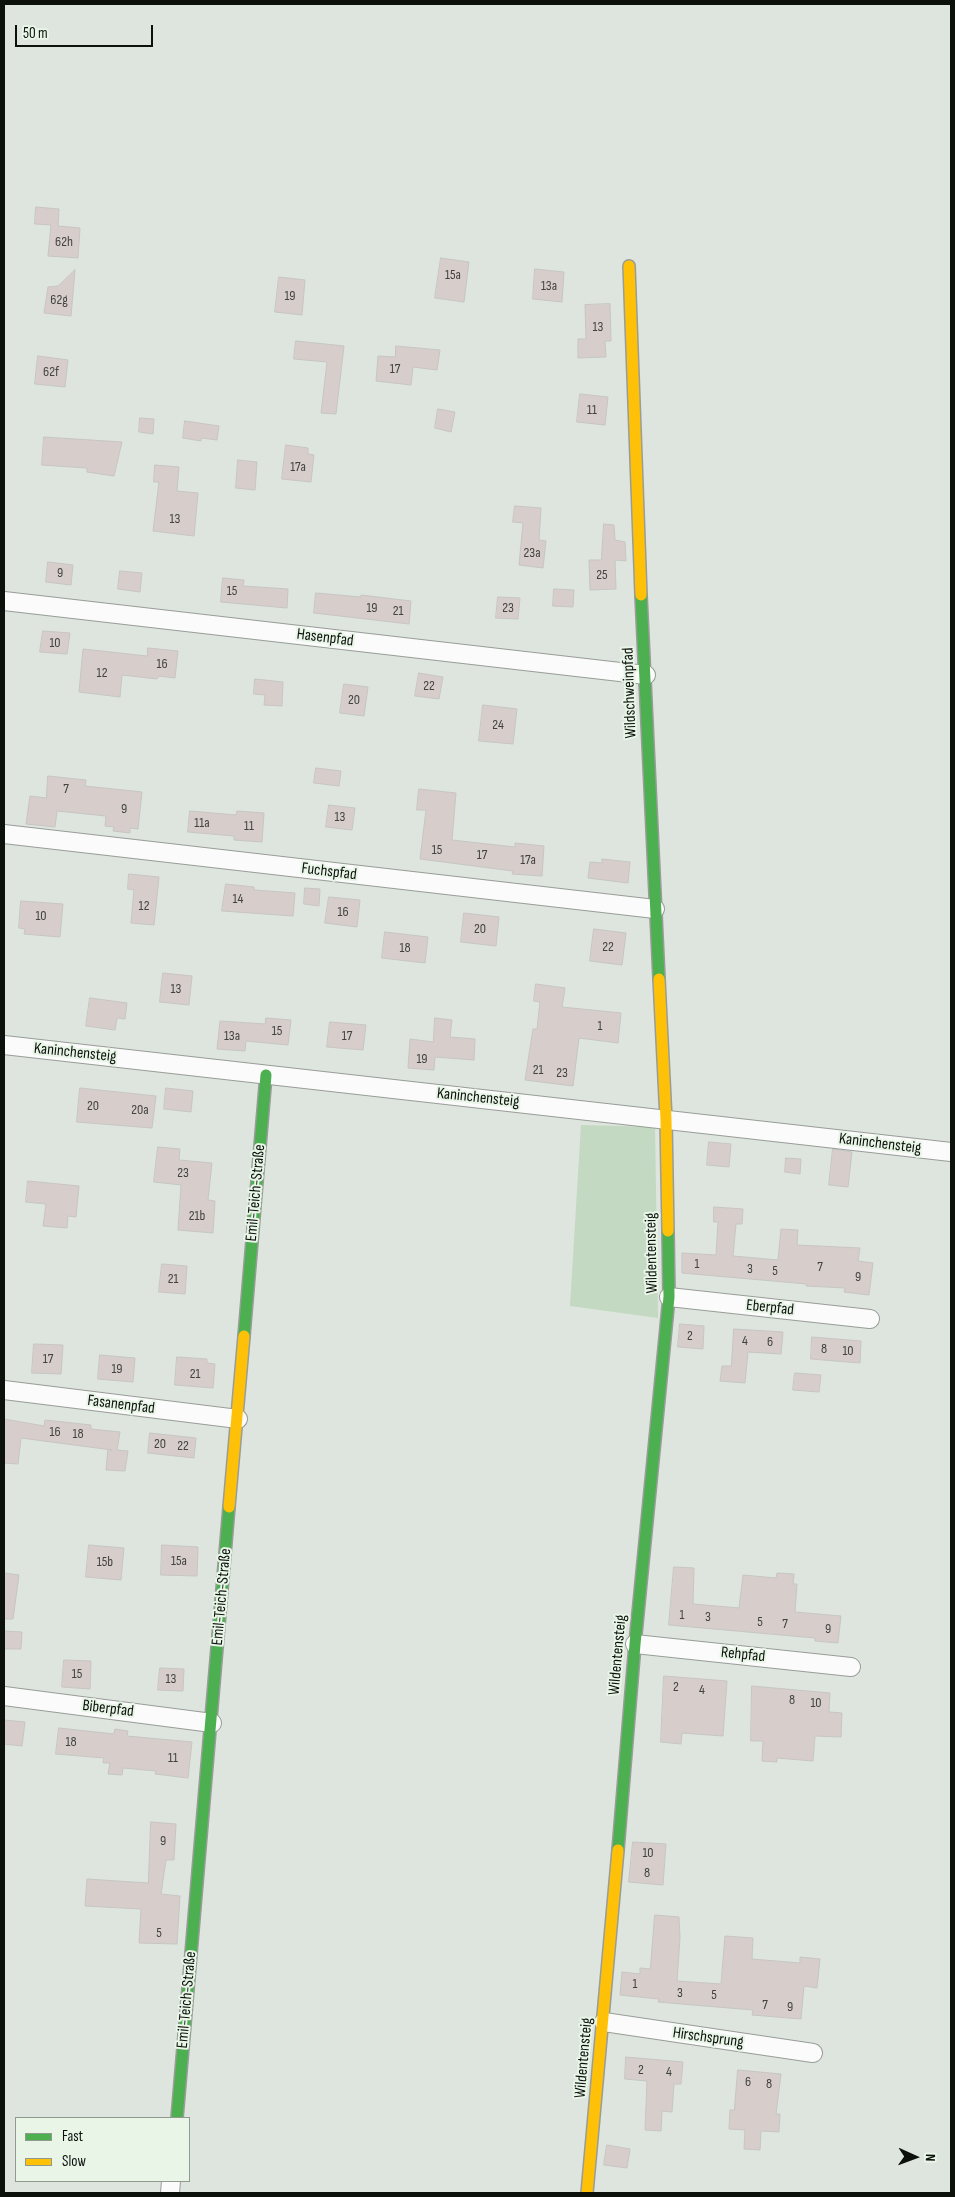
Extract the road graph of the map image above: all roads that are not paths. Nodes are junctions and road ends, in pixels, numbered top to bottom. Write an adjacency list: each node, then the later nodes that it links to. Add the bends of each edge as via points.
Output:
1 (629, 266): 3 (street, Wildschweinpfad)
2 (4, 601): 3 (street, Hasenpfad)
3 (646, 675): 5 (street, Wildschweinpfad)
4 (4, 834): 5 (street, Fuchspfad)
5 (655, 909): 8 (street, Wildschweinpfad)
6 (4, 1046): 7 (street, Kaninchensteig)
7 (266, 1075): 8 (street, Kaninchensteig); 13 (street, Emil-Teich-Straße)
8 (666, 1119): 9 (street, Kaninchensteig); 10 (street, Wildentensteig)
9 (951, 1152)
10 (669, 1297): 11 (street, Eberpfad); 14 (street, Wildentensteig)
11 (870, 1319)
12 (4, 1390): 13 (street, Fasanenpfad)
13 (238, 1419): 17 (street, Emil-Teich-Straße)
14 (635, 1644): 15 (street, Rehpfad); 18 (street, Wildentensteig)
15 (851, 1667)
16 (4, 1696): 17 (street, Biberpfad)
17 (212, 1722): 20 (street, Emil-Teich-Straße)
18 (604, 2022): 19 (street, Hirschsprung); 21 (street, Wildentensteig)
19 (813, 2053)
20 (177, 2117)
21 (587, 2193)

